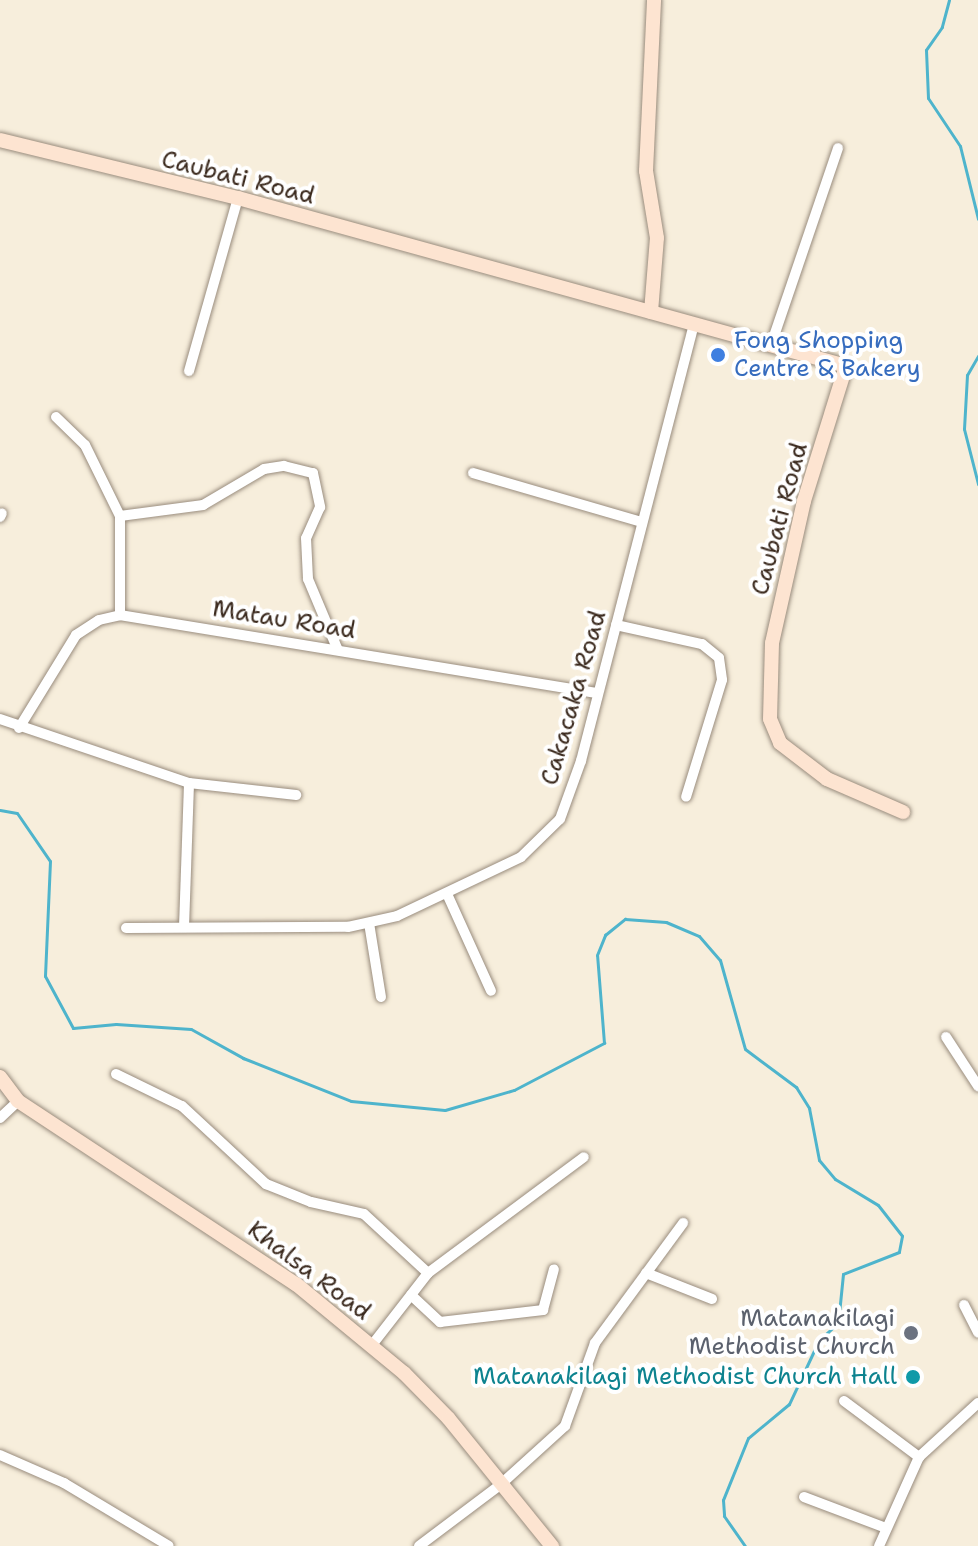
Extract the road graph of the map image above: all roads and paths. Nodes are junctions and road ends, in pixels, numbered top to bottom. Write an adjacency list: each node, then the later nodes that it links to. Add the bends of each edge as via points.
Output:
1 (654, 0): 5 (street, via 646,171 657,238)
2 (0, 140): 4 (street, Caubati Road)
3 (838, 148): 7 (street)
4 (238, 198): 5 (street, Caubati Road); 8 (street)
5 (651, 312): 6 (street, Caubati Road)
6 (694, 324): 7 (street, Caubati Road); 12 (street, Cakacaka Road)
7 (771, 345): 22 (street, Caubati Road, via 846,366 804,501 772,643 770,719 780,743 827,779)
8 (189, 371)
9 (56, 417): 11 (street, via 85,445 107,480)
10 (473, 473): 12 (street)
11 (120, 516): 13 (street); 15 (street, via 203,505 264,469 284,466 313,473 320,507 306,538 308,579)
12 (642, 522): 14 (street, Cakacaka Road)
13 (120, 615): 15 (street, Matau Road); 18 (street, via 99,620 76,635)
14 (616, 625): 16 (street, Cakacaka Road); 21 (street, via 702,644 719,658 722,680)
15 (337, 648): 16 (street, Matau Road)
16 (598, 693): 23 (street, Cakacaka Road, via 560,819 521,857)
17 (0, 719): 18 (street)
18 (19, 728): 19 (street)
19 (189, 783): 20 (street); 25 (street)
20 (296, 795)
21 (686, 797)
22 (903, 812)
23 (448, 896): 24 (street, Cakacaka Road); 27 (street)
24 (369, 923): 25 (street, Cakacaka Road); 28 (street)
25 (184, 927): 26 (street, Cakacaka Road)
26 (126, 928)
27 (491, 991)
28 (381, 997)
29 (946, 1037): 32 (street)
30 (116, 1074): 38 (street, via 182,1106 266,1184 311,1202 364,1214)
31 (0, 1077): 33 (street, Khalsa Road)
32 (978, 1086)
33 (18, 1101): 34 (street); 44 (street, Khalsa Road, via 296,1284)
34 (0, 1118)
35 (584, 1157): 38 (street)
36 (683, 1223): 39 (street)
37 (554, 1269): 40 (street, via 543,1310 440,1322)
38 (428, 1273): 40 (street)
39 (646, 1273): 41 (street); 49 (street, via 595,1343 565,1426)
40 (411, 1295): 44 (street)
41 (712, 1299)
42 (964, 1305): 43 (street)
43 (978, 1333)
44 (372, 1345): 49 (street, Khalsa Road, via 449,1419)
45 (844, 1401): 48 (street)
46 (978, 1403): 48 (street)
47 (0, 1455): 52 (street, via 64,1483)
48 (919, 1457): 51 (street)
49 (500, 1485): 53 (street); 54 (street, Khalsa Road)
50 (804, 1497): 51 (street)
51 (886, 1528): 55 (street)
52 (169, 1546)
53 (419, 1546)
54 (552, 1546)
55 (879, 1546)

